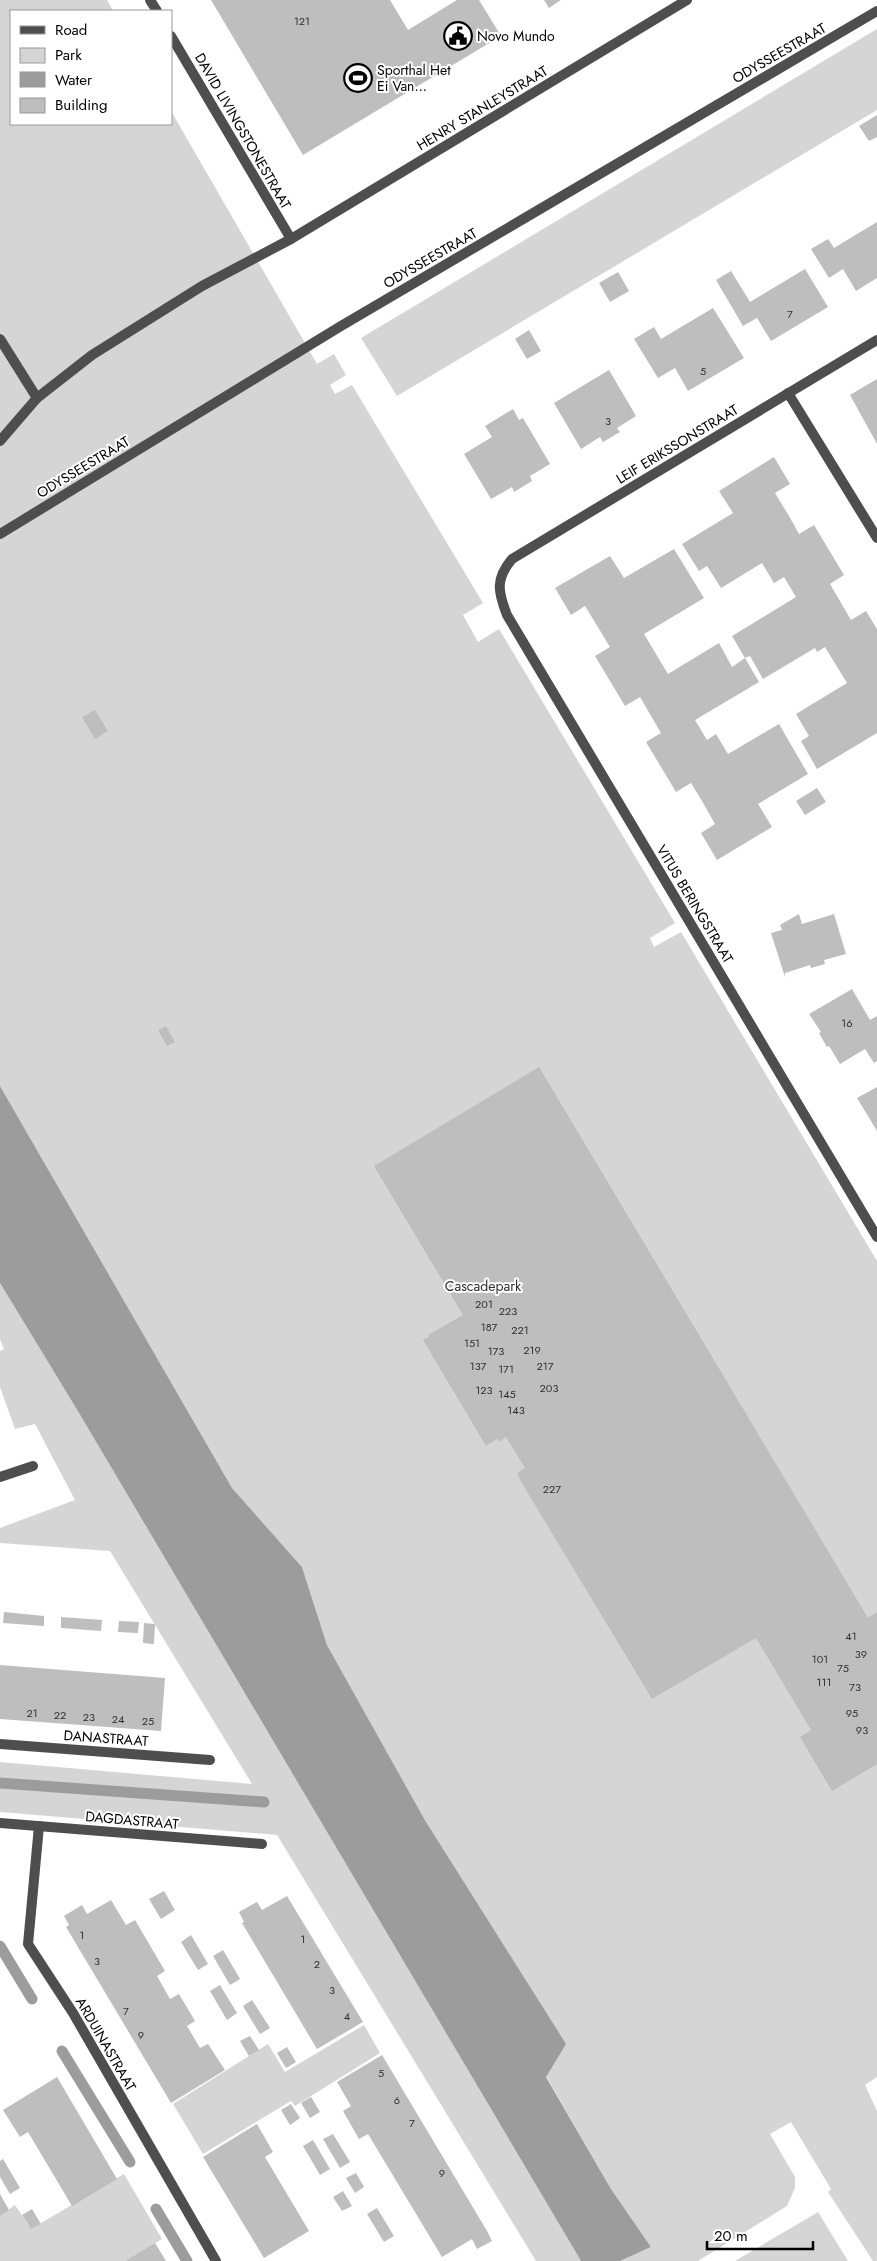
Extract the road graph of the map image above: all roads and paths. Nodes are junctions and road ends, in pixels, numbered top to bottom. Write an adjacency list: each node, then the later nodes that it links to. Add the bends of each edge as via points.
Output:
1 (687, 0): 4 (street, HENRY STANLEYSTRAAT)
2 (877, 11): 10 (street, ODYSSEESTRAAT, via 341,326)
3 (172, 38): 4 (street, DAVID LIVINGSTONESTRAAT)
4 (291, 239): 8 (street, via 202,286 92,355)
5 (0, 339): 8 (street)
6 (877, 340): 7 (street, LEIF ERIKSSONSTRAAT)
7 (788, 393): 11 (street); 12 (street, LEIF ERIKSSONSTRAAT, via 512,559)
8 (37, 398): 9 (street)
9 (0, 442)
10 (0, 534)
11 (877, 538)
12 (500, 581): 13 (street, VITUS BERINGSTRAAT, via 500,598 507,615)
13 (877, 1237)
14 (33, 1466): 15 (street)
15 (0, 1477)
16 (0, 1744): 17 (street, DANASTRAAT)
17 (210, 1760)
18 (0, 1823): 19 (street, DAGDASTRAAT)
19 (39, 1826): 20 (street, DAGDASTRAAT); 21 (street, ARDUINASTRAAT, via 28,1944 73,2013)
20 (262, 1844)
21 (216, 2261)

